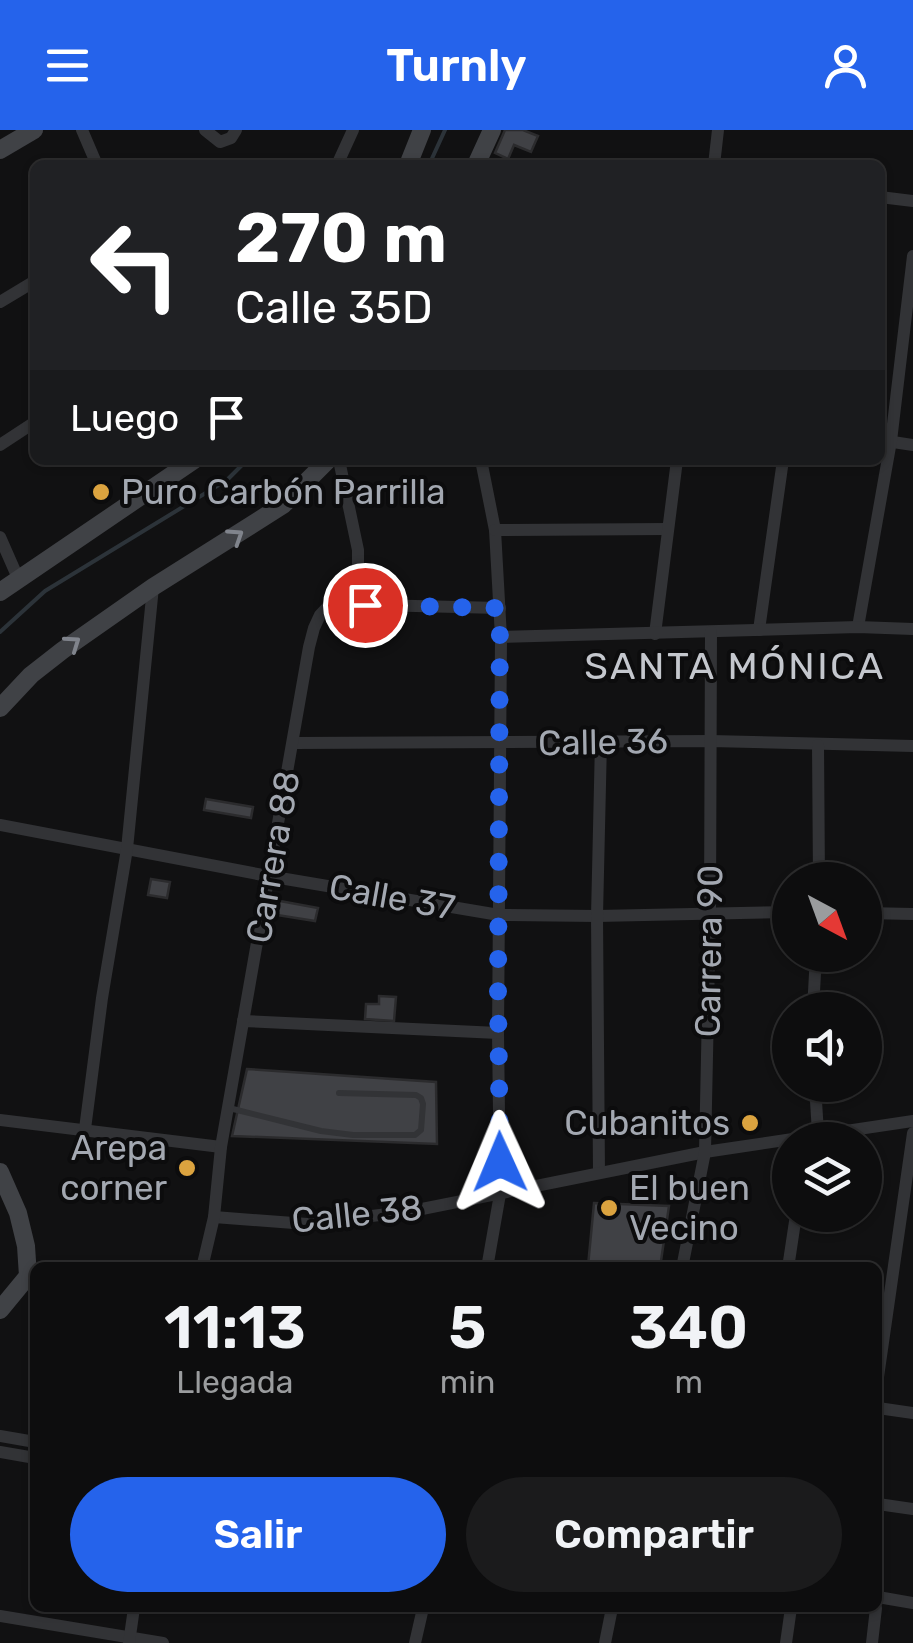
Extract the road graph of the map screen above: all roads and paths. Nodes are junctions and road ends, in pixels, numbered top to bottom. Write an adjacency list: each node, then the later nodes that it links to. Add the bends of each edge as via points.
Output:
1 (34, 130): 9 (street)
2 (82, 130): 10 (street)
3 (205, 130): 8 (street, via 220,142)
4 (353, 130): 11 (street)
5 (422, 130): 12 (street)
6 (492, 130): 13 (street)
7 (718, 130): 14 (street)
8 (233, 134)
9 (0, 150)
10 (95, 160)
11 (339, 160)
12 (410, 160)
13 (478, 160)
14 (715, 160)
15 (885, 198): 16 (street)
16 (913, 201)
17 (913, 256): 21 (street)
18 (30, 284): 19 (street)
19 (0, 302)
20 (30, 425): 22 (street)
21 (886, 441): 23 (street)
22 (0, 444)
23 (913, 445)
24 (186, 465): 34 (street)
25 (323, 465): 35 (street, one-way to 25, via 283,504)
26 (340, 465): 37 (street, Carrera 88, via 358,567)
27 (482, 465): 32 (street)
28 (677, 465): 31 (street)
29 (782, 465): 41 (street)
30 (882, 465): 39 (street)
31 (668, 529): 32 (street); 43 (street)
32 (495, 530): 38 (street)
33 (0, 537): 34 (street)
34 (18, 578): 36 (street)
35 (153, 587): 45 (street, one-way to 35, via 52,658); 53 (street)
36 (0, 592)
37 (331, 604): 38 (street); 48 (street, Carrera 88, via 314,628)
38 (500, 608): 44 (street)
39 (858, 628): 40 (street); 41 (street)
40 (913, 629)
41 (759, 630): 42 (street)
42 (711, 632): 43 (street); 47 (street, Carrera 90)
43 (654, 634): 44 (street)
44 (501, 637): 49 (street)
45 (0, 708)
46 (600, 741): 47 (street, Calle 36); 49 (street, Calle 36); 61 (street)
47 (712, 741): 50 (street, Calle 36); 57 (street, Carrera 90)
48 (294, 743): 49 (street, Calle 36); 55 (street, Carrera 88)
49 (500, 744): 60 (street)
50 (818, 745): 51 (street, Calle 36); 54 (street)
51 (913, 746)
52 (0, 825): 53 (street, Calle 37)
53 (127, 849): 55 (street, Calle 37); 69 (street)
54 (819, 862)
55 (268, 876): 60 (street, Calle 37); 62 (street, Carrera 88)
56 (772, 912): 57 (street, Calle 37)
57 (710, 913): 61 (street, Calle 37); 73 (street, Carrera 90)
58 (882, 913): 59 (street)
59 (913, 914)
60 (498, 915): 61 (street, Calle 37); 63 (street)
61 (597, 916): 75 (street)
62 (244, 1021): 63 (street); 65 (street, Carrera 88)
63 (498, 1034): 76 (street)
64 (339, 1093): 65 (lane, via 421,1098 421,1130 353,1135)
65 (228, 1108): 72 (street, Carrera 88)
66 (0, 1120): 69 (street)
67 (913, 1120): 68 (street, Calle 38)
68 (882, 1125)
69 (86, 1129): 72 (street)
70 (913, 1133): 86 (street)
71 (772, 1142): 73 (street, Calle 38)
72 (221, 1147): 77 (street, Carrera 88)
73 (705, 1152): 75 (street, Calle 38); 81 (street, Carrera 90)
74 (0, 1172): 83 (street, via 18,1213)
75 (599, 1172): 76 (street, Calle 38)
76 (500, 1194): 77 (street, Calle 38, via 307,1224); 80 (street)
77 (214, 1216): 79 (street, Carrera 88)
78 (793, 1232): 82 (street)
79 (203, 1262)
80 (488, 1262)
81 (683, 1262)
82 (789, 1262)
83 (30, 1271)
84 (30, 1278): 85 (street)
85 (0, 1310)
86 (882, 1349)
87 (882, 1409): 88 (street)
88 (913, 1413)
89 (0, 1436): 90 (street)
90 (30, 1441)
91 (0, 1452): 92 (street)
92 (30, 1457)
93 (882, 1504): 94 (street)
94 (913, 1508)
95 (882, 1598): 96 (street)
96 (913, 1602)
97 (133, 1612): 103 (street)
98 (422, 1612): 105 (street)
99 (611, 1612): 106 (street)
100 (790, 1612): 107 (street)
101 (876, 1612): 108 (street)
102 (0, 1616): 103 (street)
103 (129, 1641): 104 (street)
104 (163, 1643)
105 (415, 1643)
106 (605, 1643)
107 (786, 1643)
108 (872, 1643)

